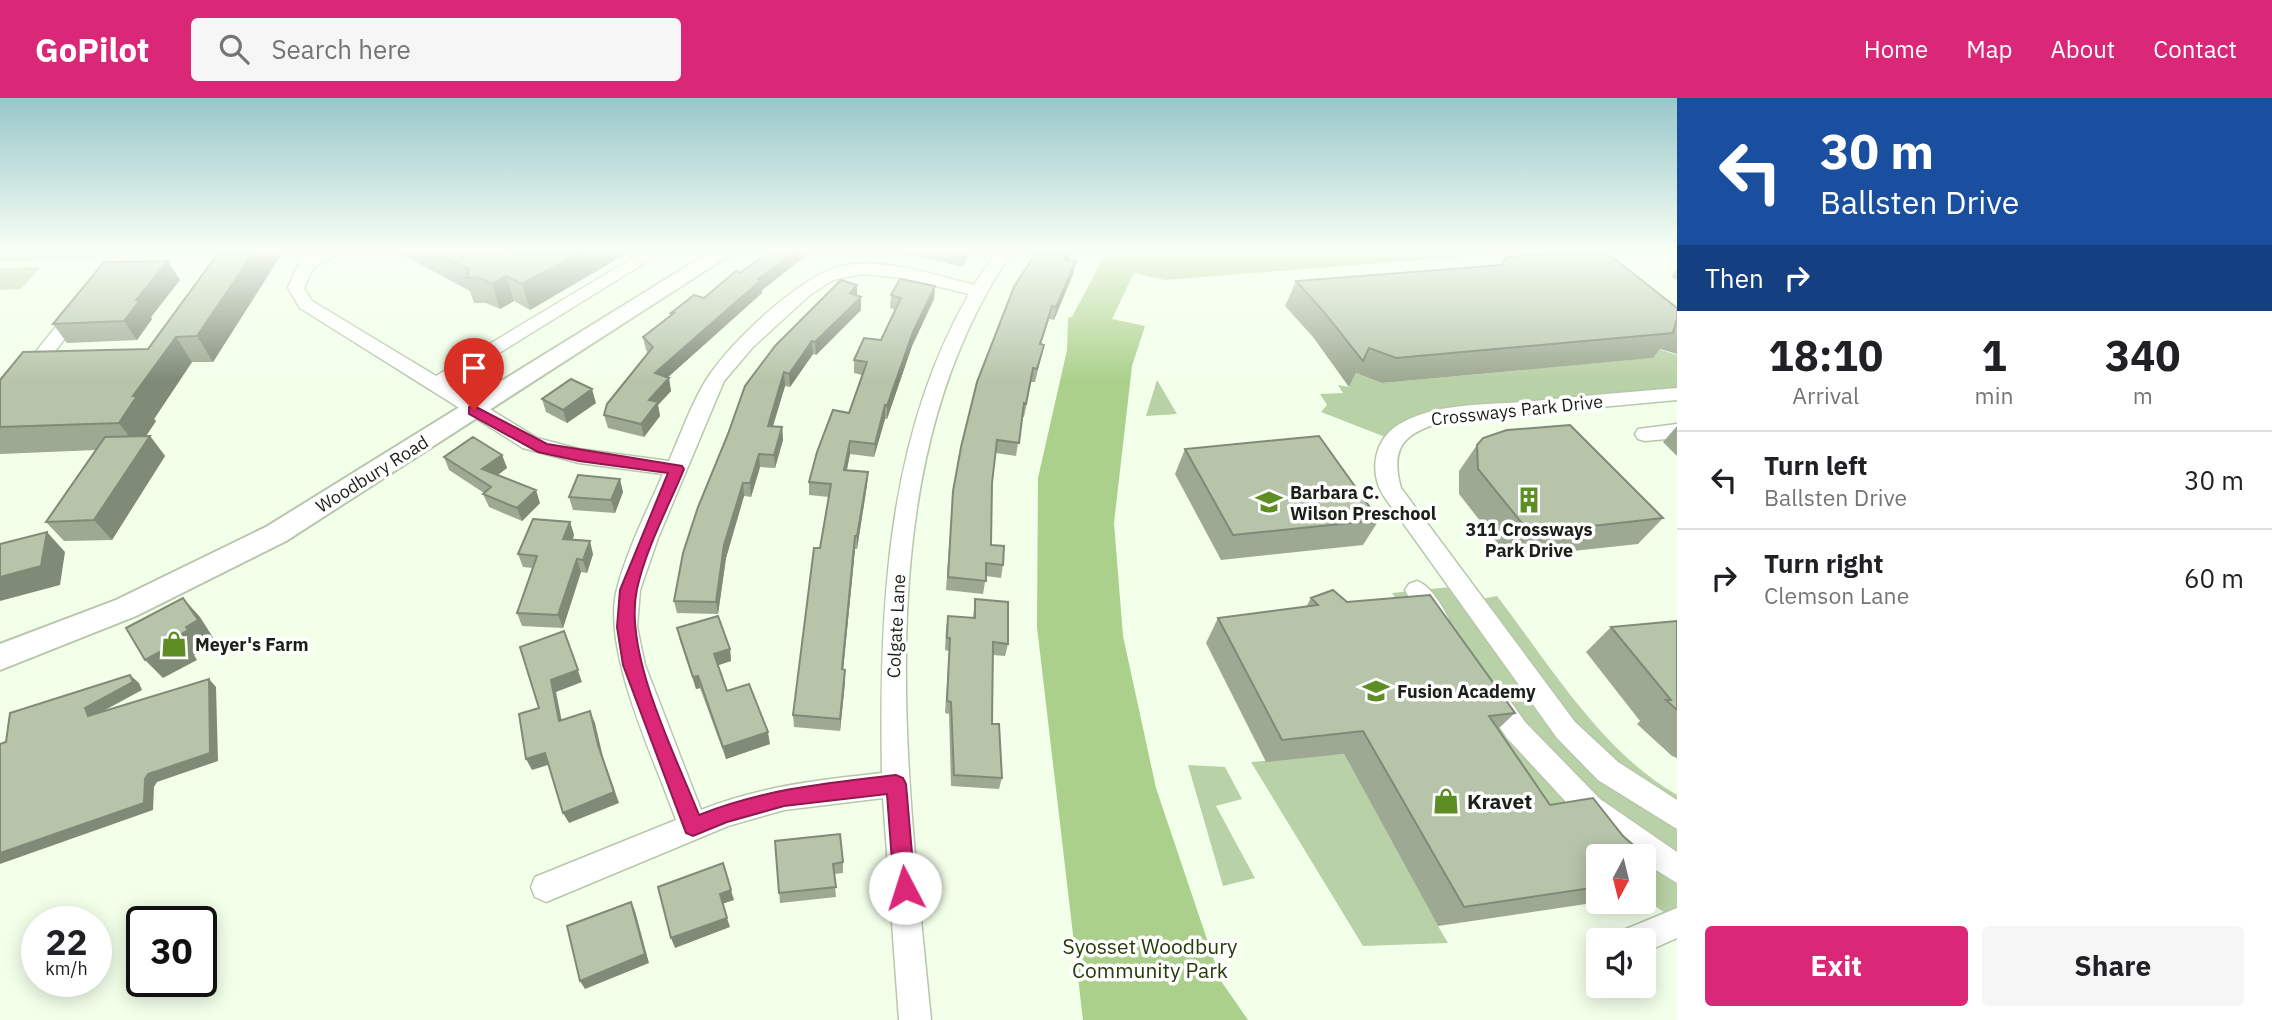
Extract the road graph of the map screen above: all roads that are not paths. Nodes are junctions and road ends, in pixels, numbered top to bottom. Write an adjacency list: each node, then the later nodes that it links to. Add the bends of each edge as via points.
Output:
1 (90, 295): 9 (street)
2 (300, 295): 7 (street, via 306,304)
3 (583, 295): 7 (street)
4 (656, 295): 10 (main road, Woodbury Road)
5 (801, 295): 13 (street, via 725,365)
6 (978, 295): 18 (street, Colgate Lane, via 946,363 912,477 895,604)
7 (436, 384): 10 (street)
8 (1677, 394): 19 (street, Crossways Park Drive, via 1447,415 1417,422 1388,446 1385,466 1391,490 1416,527 1566,730 1608,771)
9 (0, 410)
10 (474, 410): 13 (street, via 543,448); 16 (main road, Woodbury Road, via 276,534 219,564 126,608)
11 (1677, 431): 12 (street)
12 (1645, 434)
13 (677, 469): 20 (street, via 628,590 625,627 632,665)
14 (1417, 590): 15 (street)
15 (1455, 644)
16 (0, 657)
17 (1478, 676): 21 (street, via 1516,730 1590,808)
18 (896, 784): 20 (street, via 784,797); 25 (street, Colgate Lane)
19 (1677, 816)
20 (693, 827): 22 (street)
21 (1677, 869)
22 (546, 887)
23 (1677, 923): 24 (street)
24 (1656, 932)
25 (915, 1020)

